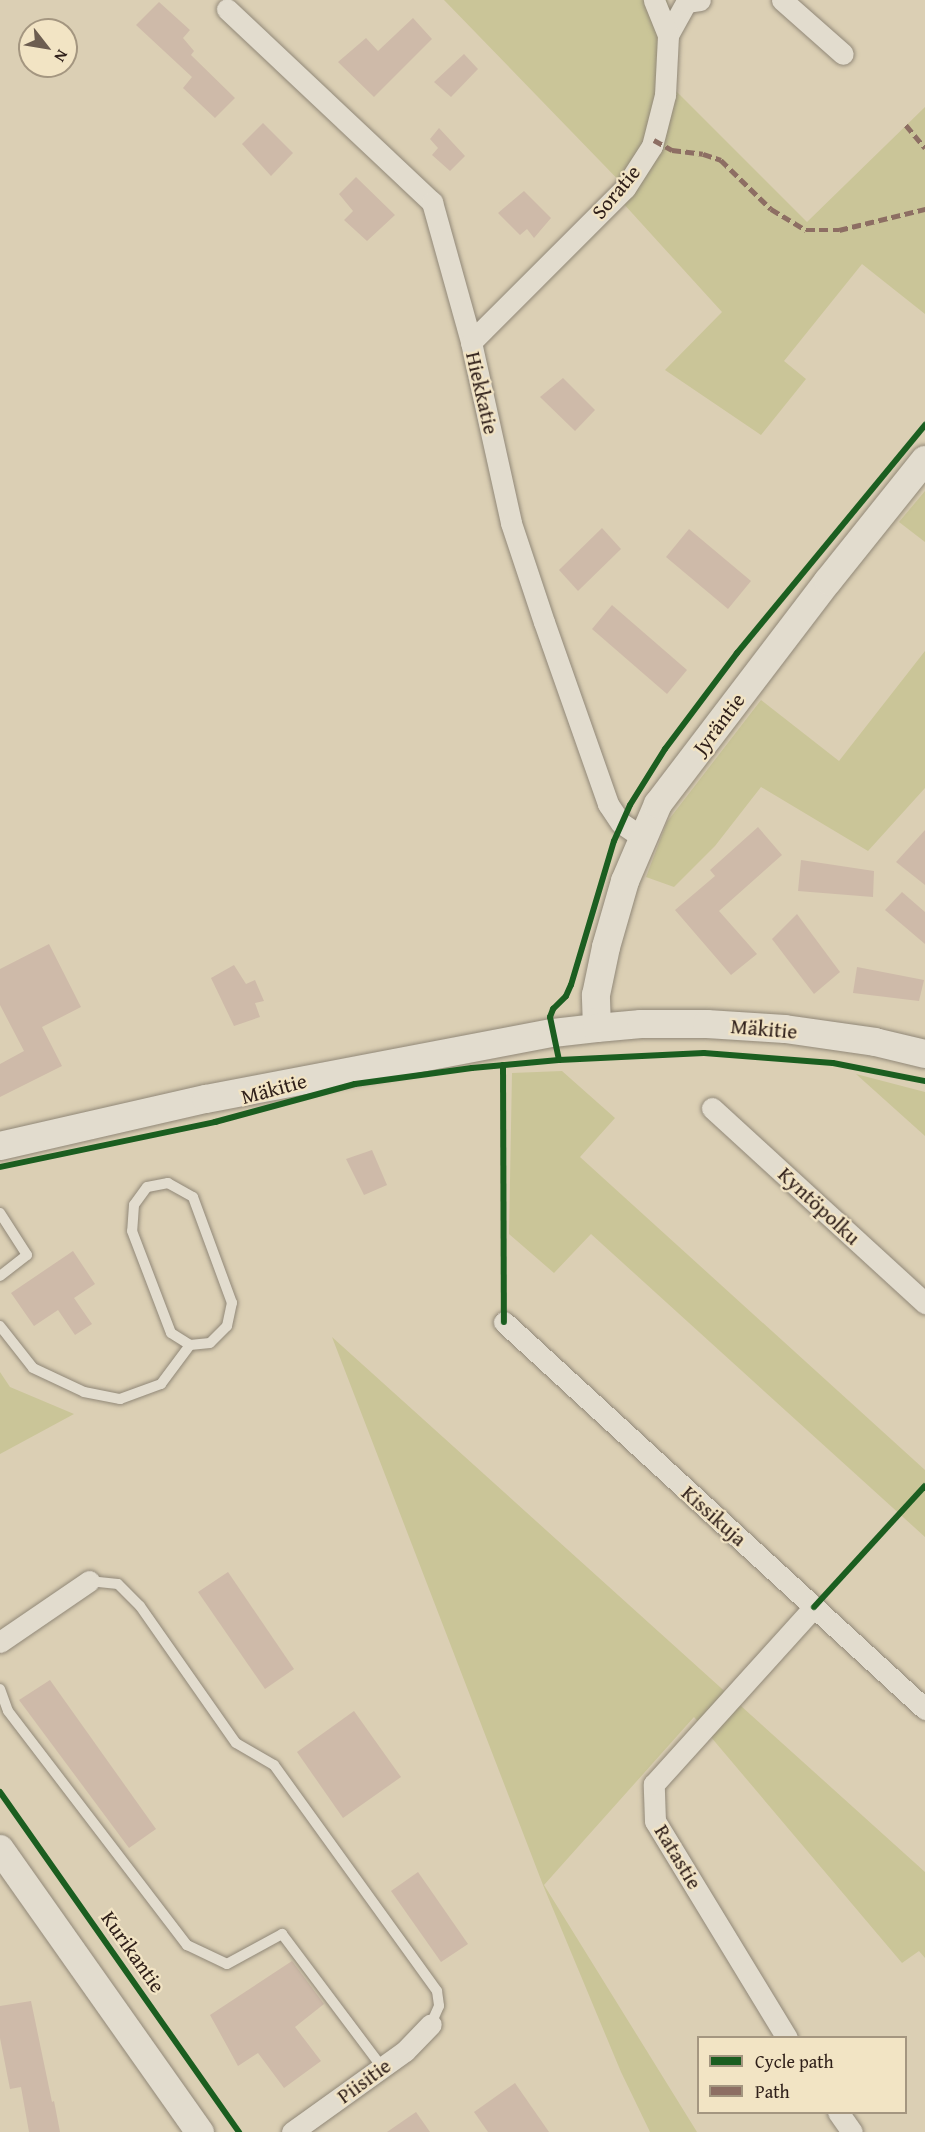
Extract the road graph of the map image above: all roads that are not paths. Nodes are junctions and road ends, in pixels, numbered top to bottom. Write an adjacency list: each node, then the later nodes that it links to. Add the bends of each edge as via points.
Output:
1 (654, 0): 5 (street, Soratie)
2 (700, 0): 5 (street, via 686,2)
3 (782, 0): 6 (street)
4 (227, 9): 7 (street, Hiekkatie, via 432,202)
5 (668, 35): 7 (street, Soratie, via 665,95 652,146 625,188)
6 (843, 54)
7 (471, 342): 9 (street, Hiekkatie, via 511,523 544,622 609,804 621,823)
8 (925, 460): 9 (street, Jyräntie, via 658,804)
9 (642, 837): 10 (street, Jyräntie, via 606,947 596,995)
10 (597, 1028): 11 (street, Mäkitie, via 707,1024 785,1029 875,1042); 13 (street, Mäkitie, via 553,1033 206,1100)
11 (925, 1054)
12 (712, 1108): 16 (street, Kyntöpolku)
13 (0, 1146)
14 (0, 1213): 15 (lane, via 27,1255)
15 (0, 1276)
16 (925, 1303)
17 (504, 1323): 21 (street, Kissikuja)
18 (0, 1326): 19 (lane, via 33,1368 84,1392 120,1399 161,1384)
19 (190, 1345): 19 (lane, via 210,1342 227,1326 232,1303 193,1197 168,1183 147,1187 134,1205 132,1232 171,1333)
20 (89, 1581): 22 (street); 26 (lane, via 118,1584 133,1598 236,1743 274,1766 437,1991 439,2006)
21 (814, 1607): 24 (street, Kissikuja); 27 (street, Ratastie, via 654,1784 655,1821)
22 (0, 1642)
23 (0, 1689): 28 (lane, via 8,1712 187,1945 227,1964 282,1934)
24 (925, 1709)
25 (0, 1849): 30 (street)
26 (431, 2024): 28 (street, Piisitie, via 405,2051)
27 (786, 2036)
28 (382, 2067): 31 (street, Piisitie)
29 (839, 2114): 32 (street)
30 (200, 2132)
31 (292, 2132)
32 (852, 2132)

